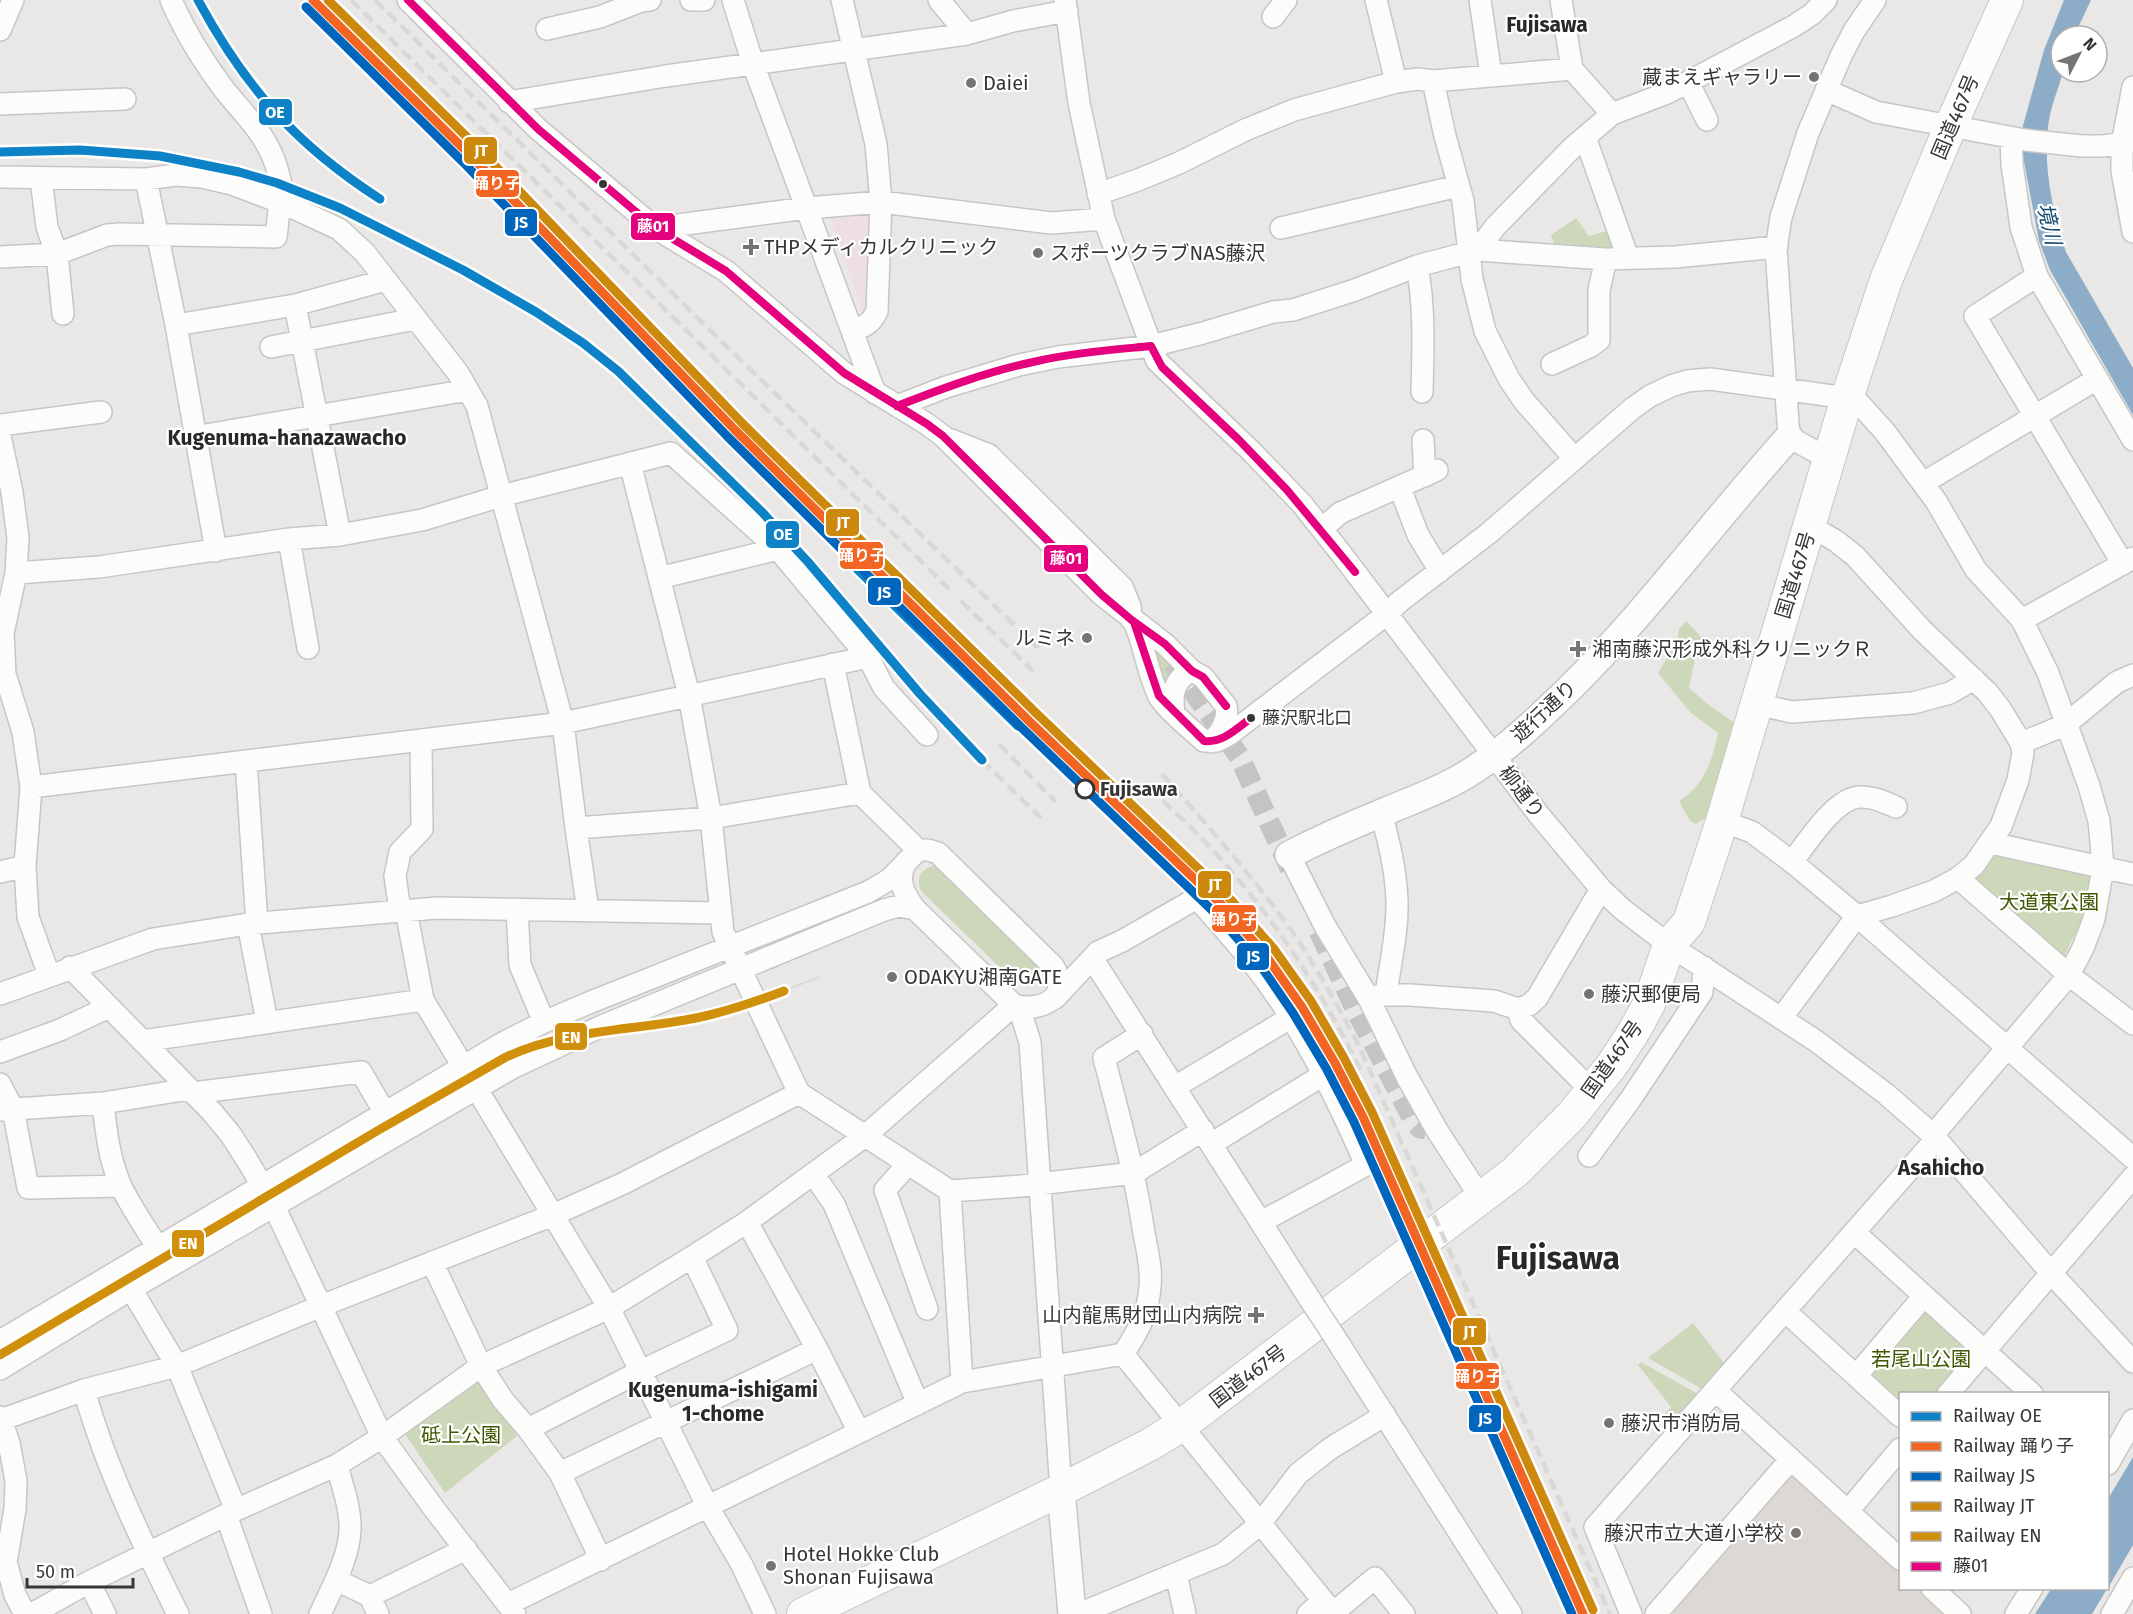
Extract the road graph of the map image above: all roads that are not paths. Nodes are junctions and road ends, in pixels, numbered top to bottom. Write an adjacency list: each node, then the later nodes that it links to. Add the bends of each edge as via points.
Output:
1 (171, 0): 46 (street, via 217,78 268,146 279,175)
2 (408, 0): 32 (street)
3 (650, 0): 19 (street)
4 (692, 0): 5 (street)
5 (704, 0)
6 (734, 0): 23 (street)
7 (842, 0): 22 (street)
8 (939, 0): 21 (street)
9 (1286, 0): 18 (street)
10 (1376, 0): 27 (street)
11 (1480, 0): 25 (street)
12 (1561, 0): 24 (street)
13 (1826, 0): 28 (street, via 1794,26)
14 (1875, 0): 30 (street, via 1854,31)
15 (2007, 0): 36 (highway, 国道467号)
16 (8, 5): 20 (street)
17 (1066, 6): 21 (street); 44 (street, 柳通り, via 1079,103)
18 (1272, 17)
19 (547, 29)
20 (0, 30)
21 (967, 34): 22 (street)
22 (854, 50): 23 (street); 45 (street, via 876,144)
23 (753, 64): 32 (street); 47 (street)
24 (1572, 69): 25 (street); 34 (street)
25 (1491, 75): 26 (street)
26 (1433, 81): 27 (street); 43 (street)
27 (1396, 82): 44 (street, via 1294,110 1179,163)
28 (1688, 82): 34 (street); 35 (street)
29 (2133, 87): 39 (street)
30 (1826, 90): 36 (street, via 1876,112); 54 (street, via 1792,181)
31 (125, 99): 33 (street)
32 (509, 102): 51 (street)
33 (0, 104)
34 (1612, 114): 37 (street)
35 (1707, 120)
36 (1951, 125): 38 (street); 77 (highway, 国道467号, via 1886,280)
37 (1586, 137): 50 (street); 58 (street)
38 (2011, 138): 39 (street, via 2055,145); 61 (street, via 2021,228)
39 (2128, 143): 49 (street, via 2122,171)
40 (0, 177): 41 (street)
41 (41, 179): 42 (street); 56 (street, via 47,227)
42 (146, 179): 46 (street, via 202,177); 53 (street)
43 (1460, 193): 50 (street); 52 (street); 55 (street)
44 (1098, 194): 48 (street, 柳通り)
45 (882, 202): 47 (street); 48 (street, via 1051,223); 67 (street, via 876,311 866,326)
46 (282, 203): 53 (street, via 276,237); 62 (street, via 339,229)
47 (807, 208): 51 (street); 67 (street)
48 (1104, 219): 69 (street, 柳通り)
49 (2132, 224)
50 (1495, 227): 55 (street)
51 (655, 228): 76 (street, via 726,271 834,366)
52 (1281, 228)
53 (158, 235): 56 (street, via 107,235); 66 (street)
54 (1777, 247): 58 (street); 73 (street)
55 (1474, 251): 59 (street); 60 (street); 90 (street, via 1478,305 1496,355 1524,400)
56 (57, 254): 57 (street); 64 (street)
57 (0, 256)
58 (1628, 258): 59 (street)
59 (1606, 259): 71 (street, via 1599,290 1599,340)
60 (1417, 266): 69 (street, via 1293,310); 75 (street, via 1423,307)
61 (2037, 276): 72 (street); 81 (street, via 1975,316)
62 (386, 280): 63 (street); 65 (street)
63 (295, 305): 66 (street); 68 (street)
64 (63, 314)
65 (415, 319): 68 (street); 74 (street)
66 (176, 326): 85 (street)
67 (852, 331): 76 (street)
68 (303, 340): 70 (street); 80 (street)
69 (1151, 346): 78 (street, via 1019,365); 99 (street, 柳通り, via 1162,367 1266,467)
70 (271, 347)
71 (1552, 364)
72 (2097, 379): 81 (street); 88 (street)
73 (1786, 388): 77 (street); 86 (street); 90 (street, via 1710,379 1671,386 1633,408)
74 (468, 390): 80 (street); 95 (street, via 477,406)
75 (1422, 392)
76 (875, 393): 78 (street)
77 (1847, 398): 91 (highway, 国道467号); 93 (street, via 1858,402 1885,432)
78 (897, 406): 84 (street)
79 (101, 412): 82 (street)
80 (316, 416): 85 (street); 100 (street)
81 (2034, 417): 93 (street); 104 (street)
82 (0, 425)
83 (0, 435): 96 (street)
84 (942, 436): 89 (street); 109 (street)
85 (194, 437): 103 (street)
86 (1789, 437): 91 (street); 126 (main road, 遊行通り, via 1604,654)
87 (1423, 440): 94 (street, via 1431,473)
88 (2133, 440)
89 (968, 446): 97 (street); 109 (street, via 989,455 1122,587)
90 (1574, 458): 105 (street)
91 (1829, 459): 98 (highway, 国道467号)
92 (630, 463): 95 (street); 102 (street, via 671,453); 107 (street)
93 (1923, 483): 110 (street, via 1976,570)
94 (1400, 488): 99 (street, via 1340,513); 105 (street, via 1418,535)
95 (501, 496): 100 (street, via 422,520); 120 (street)
96 (8, 512): 106 (street, via 18,538)
97 (1037, 515)
98 (1810, 526): 116 (street, via 1855,556 1922,630); 118 (highway, 国道467号)
99 (1322, 529): 108 (street, 柳通り)
100 (340, 535): 101 (street)
101 (289, 539): 103 (street); 111 (street)
102 (778, 549): 107 (street); 112 (street)
103 (216, 551): 106 (street, via 99,567)
104 (2128, 561): 110 (street)
105 (1440, 572): 108 (street)
106 (16, 573): 128 (street, via 3,633 5,674 23,732)
107 (659, 578): 117 (street)
108 (1385, 611): 124 (street, via 1223,738); 126 (street, 柳通り)
109 (1132, 620): 114 (street, via 1165,644); 119 (street, via 1159,696)
110 (2022, 620): 121 (street, via 2048,673)
111 (308, 648)
112 (868, 657): 113 (street); 122 (street, via 884,688)
113 (833, 664): 117 (street); 129 (street)
114 (1192, 671): 119 (street, via 1185,673 1176,685); 124 (street, via 1206,679 1226,706 1222,728)
115 (2133, 675): 121 (street, via 2117,682)
116 (1974, 679): 118 (street, via 1950,693 1913,703 1792,712); 125 (street, via 2001,710)
117 (689, 695): 120 (street); 132 (street)
118 (1756, 704): 133 (highway, 国道467号)
119 (1174, 712): 124 (street, via 1204,741)
120 (564, 723): 123 (street); 134 (street)
121 (2065, 724): 125 (street); 140 (street, via 2099,821)
122 (927, 735)
123 (422, 741): 127 (street); 147 (street, via 422,829 400,852 395,876)
124 (1211, 742)
125 (2021, 743): 135 (street, via 2018,780)
126 (1494, 756): 131 (main road, 遊行通り, via 1454,782); 144 (street, 柳通り)
127 (246, 761): 128 (street); 151 (street)
128 (30, 787): 139 (street)
129 (860, 793): 132 (street); 137 (street)
130 (1896, 807): 138 (street, via 1873,798 1845,801)
131 (1381, 813): 136 (main road, 遊行通り); 161 (street, via 1392,850 1397,901 1396,927)
132 (711, 818): 134 (street); 149 (street)
133 (1722, 821): 138 (street, via 1752,832); 152 (highway, 国道467号, via 1689,922)
134 (576, 828): 148 (street)
135 (1991, 843): 140 (street); 143 (street)
136 (1289, 855): 161 (street, via 1325,926)
137 (912, 856): 146 (street, via 902,870 902,886); 153 (street, via 890,879 868,892); 162 (street, via 928,850 938,853 1053,966 1060,982)
138 (1792, 862): 150 (street)
139 (26, 866): 141 (street); 158 (street, via 28,917)
140 (2103, 868): 142 (street); 159 (street, via 2094,919)
141 (0, 872)
142 (2133, 874)
143 (1958, 878): 150 (street, via 1934,891); 159 (street)
144 (1601, 889): 152 (street, 柳通り); 166 (street, via 1537,998)
145 (517, 909): 147 (street); 148 (street); 170 (street, via 520,965)
146 (915, 909): 157 (street, via 899,906 884,910); 164 (street)
147 (403, 911): 151 (street); 163 (street)
148 (588, 911): 149 (street)
149 (721, 913): 153 (street)
150 (1857, 916): 167 (street); 175 (street)
151 (252, 924): 156 (street, via 153,939); 169 (street)
152 (1670, 945): 155 (street, 柳通り); 183 (highway, 国道467号, via 1649,1004)
153 (729, 947): 157 (street); 170 (street)
154 (1092, 958): 162 (street); 168 (street, via 1197,898 1252,962); 172 (street)
155 (1704, 967): 167 (street, 柳通り); 191 (street, via 1702,992)
156 (70, 968): 158 (street); 165 (street)
157 (740, 970): 181 (street, via 556,1046); 184 (street)
158 (50, 975): 160 (street)
159 (2069, 975): 171 (street); 175 (street)
160 (0, 994)
161 (1377, 997): 166 (street, via 1494,1001); 201 (street, via 1432,1130)
162 (1054, 999): 164 (street, via 1031,1008); 174 (street, via 1038,1018)
163 (423, 1000): 169 (street); 177 (street)
164 (1014, 1005): 174 (street); 188 (street)
165 (109, 1007): 173 (street); 176 (street)
166 (1518, 1009): 183 (street, via 1521,1020)
167 (1782, 1017): 190 (street, 柳通り, via 1886,1094)
168 (1290, 1018): 178 (street); 180 (street)
169 (267, 1022): 173 (street)
170 (544, 1022): 177 (street)
171 (2133, 1024)
172 (1142, 1034): 180 (street); 194 (street, via 1104,1058)
173 (142, 1041): 182 (street)
174 (1030, 1042): 197 (street)
175 (2006, 1049): 190 (street); 192 (street)
176 (0, 1052)
177 (463, 1066): 181 (street); 187 (street)
178 (1323, 1075): 189 (street); 205 (street, via 1366,1165)
179 (0, 1084): 186 (street)
180 (1176, 1087): 189 (street)
181 (476, 1088): 202 (street); 203 (street)
182 (191, 1091): 185 (street); 187 (street, via 361,1072); 199 (street, via 231,1135)
183 (1592, 1091): 201 (highway, 国道467号, via 1533,1156)
184 (799, 1093): 188 (street); 203 (street)
185 (103, 1103): 186 (street); 198 (street, via 107,1140)
186 (6, 1109): 198 (street, via 28,1188)
187 (385, 1113): 199 (street)
188 (865, 1136): 193 (street); 195 (street)
189 (1207, 1137): 194 (street); 205 (street)
190 (1935, 1137): 206 (street); 210 (street, 柳通り)
191 (1589, 1156)
192 (2133, 1158)
193 (908, 1164): 200 (street); 215 (street, via 885,1190)
194 (1134, 1173): 197 (street); 220 (street, via 1150,1288 1138,1332)
195 (814, 1175): 204 (street); 233 (street, via 834,1204)
196 (2133, 1177): 210 (street)
197 (1040, 1184): 200 (street); 224 (street)
198 (121, 1186): 207 (street)
199 (262, 1186): 202 (street); 207 (street)
200 (950, 1191): 228 (street)
201 (1480, 1198): 238 (highway, 国道467号)
202 (274, 1206): 211 (street); 213 (street)
203 (553, 1215): 209 (street); 214 (street)
204 (747, 1222): 208 (street); 218 (street)
205 (1261, 1222): 234 (street, bridge)
206 (1855, 1233): 212 (street); 216 (street)
207 (158, 1248): 217 (street)
208 (692, 1257): 214 (street); 226 (street, via 727,1330)
209 (432, 1262): 213 (street); 223 (street)
210 (2051, 1273): 219 (street); 221 (street, 柳通り)
211 (131, 1289): 222 (street); 225 (street)
212 (1924, 1296): 219 (street); 227 (street)
213 (321, 1306): 222 (street); 242 (street)
214 (609, 1308): 223 (street); 226 (street)
215 (927, 1309)
216 (1785, 1311): 227 (street); 230 (street)
217 (0, 1341)
218 (817, 1349): 237 (street); 241 (street)
219 (1985, 1351): 231 (street); 232 (street)
220 (1122, 1354): 224 (street); 238 (street)
221 (2133, 1362)
222 (177, 1366): 229 (street); 251 (street)
223 (481, 1366): 240 (street); 242 (street)
224 (1052, 1367): 228 (street); 248 (street)
225 (0, 1369)
226 (641, 1371): 237 (street); 240 (street)
227 (1856, 1376): 235 (street)
228 (962, 1382): 233 (street)
229 (84, 1390): 239 (street); 255 (street, via 96,1432)
230 (1715, 1390): 244 (street); 280 (street, via 1595,1527)
231 (1950, 1392)
232 (2030, 1392)
233 (918, 1404): 241 (street)
234 (1385, 1414): 252 (street, via 1298,1474); 267 (street)
235 (1899, 1415)
236 (2133, 1420): 245 (street)
237 (666, 1422): 247 (street); 249 (street)
238 (1182, 1425): 248 (highway, 国道467号); 252 (street)
239 (2, 1428): 253 (street, via 16,1481 15,1509)
240 (528, 1429): 247 (street)
241 (859, 1432): 249 (street)
242 (382, 1437): 246 (street); 254 (street)
243 (1899, 1450): 250 (street)
244 (1791, 1460): 250 (street); 281 (street)
245 (2109, 1461)
246 (337, 1465): 251 (street); 259 (street, via 350,1528)
247 (560, 1473): 257 (street)
248 (1060, 1490): 275 (highway, 国道467号); 276 (main road)
249 (708, 1507): 257 (street); 274 (street)
250 (1848, 1511): 256 (street)
251 (231, 1513): 255 (street); 272 (street)
252 (1260, 1524): 258 (street, via 1223,1554); 266 (street)
253 (5, 1531): 268 (street, via 6,1562)
254 (466, 1550): 264 (street); 265 (street)
255 (148, 1554): 261 (street); 271 (street)
256 (1899, 1558)
257 (601, 1560): 265 (street)
258 (1176, 1574): 277 (street); 278 (street)
259 (336, 1580): 264 (street); 273 (street)
260 (2132, 1581): 284 (street)
261 (89, 1582): 269 (street); 270 (street)
262 (1934, 1590): 282 (street)
263 (2031, 1590): 283 (street)
264 (374, 1605)
265 (512, 1609)
266 (1325, 1610): 279 (street, via 1375,1578)
267 (1509, 1613)
268 (25, 1614)
269 (32, 1614)
270 (105, 1614)
271 (178, 1614)
272 (261, 1614)
273 (320, 1614)
274 (765, 1614)
275 (803, 1614)
276 (1072, 1614)
277 (1079, 1614)
278 (1185, 1614)
279 (1404, 1614)
280 (1631, 1614)
281 (1656, 1614)
282 (1960, 1614)
283 (2016, 1614)
284 (2112, 1614)

